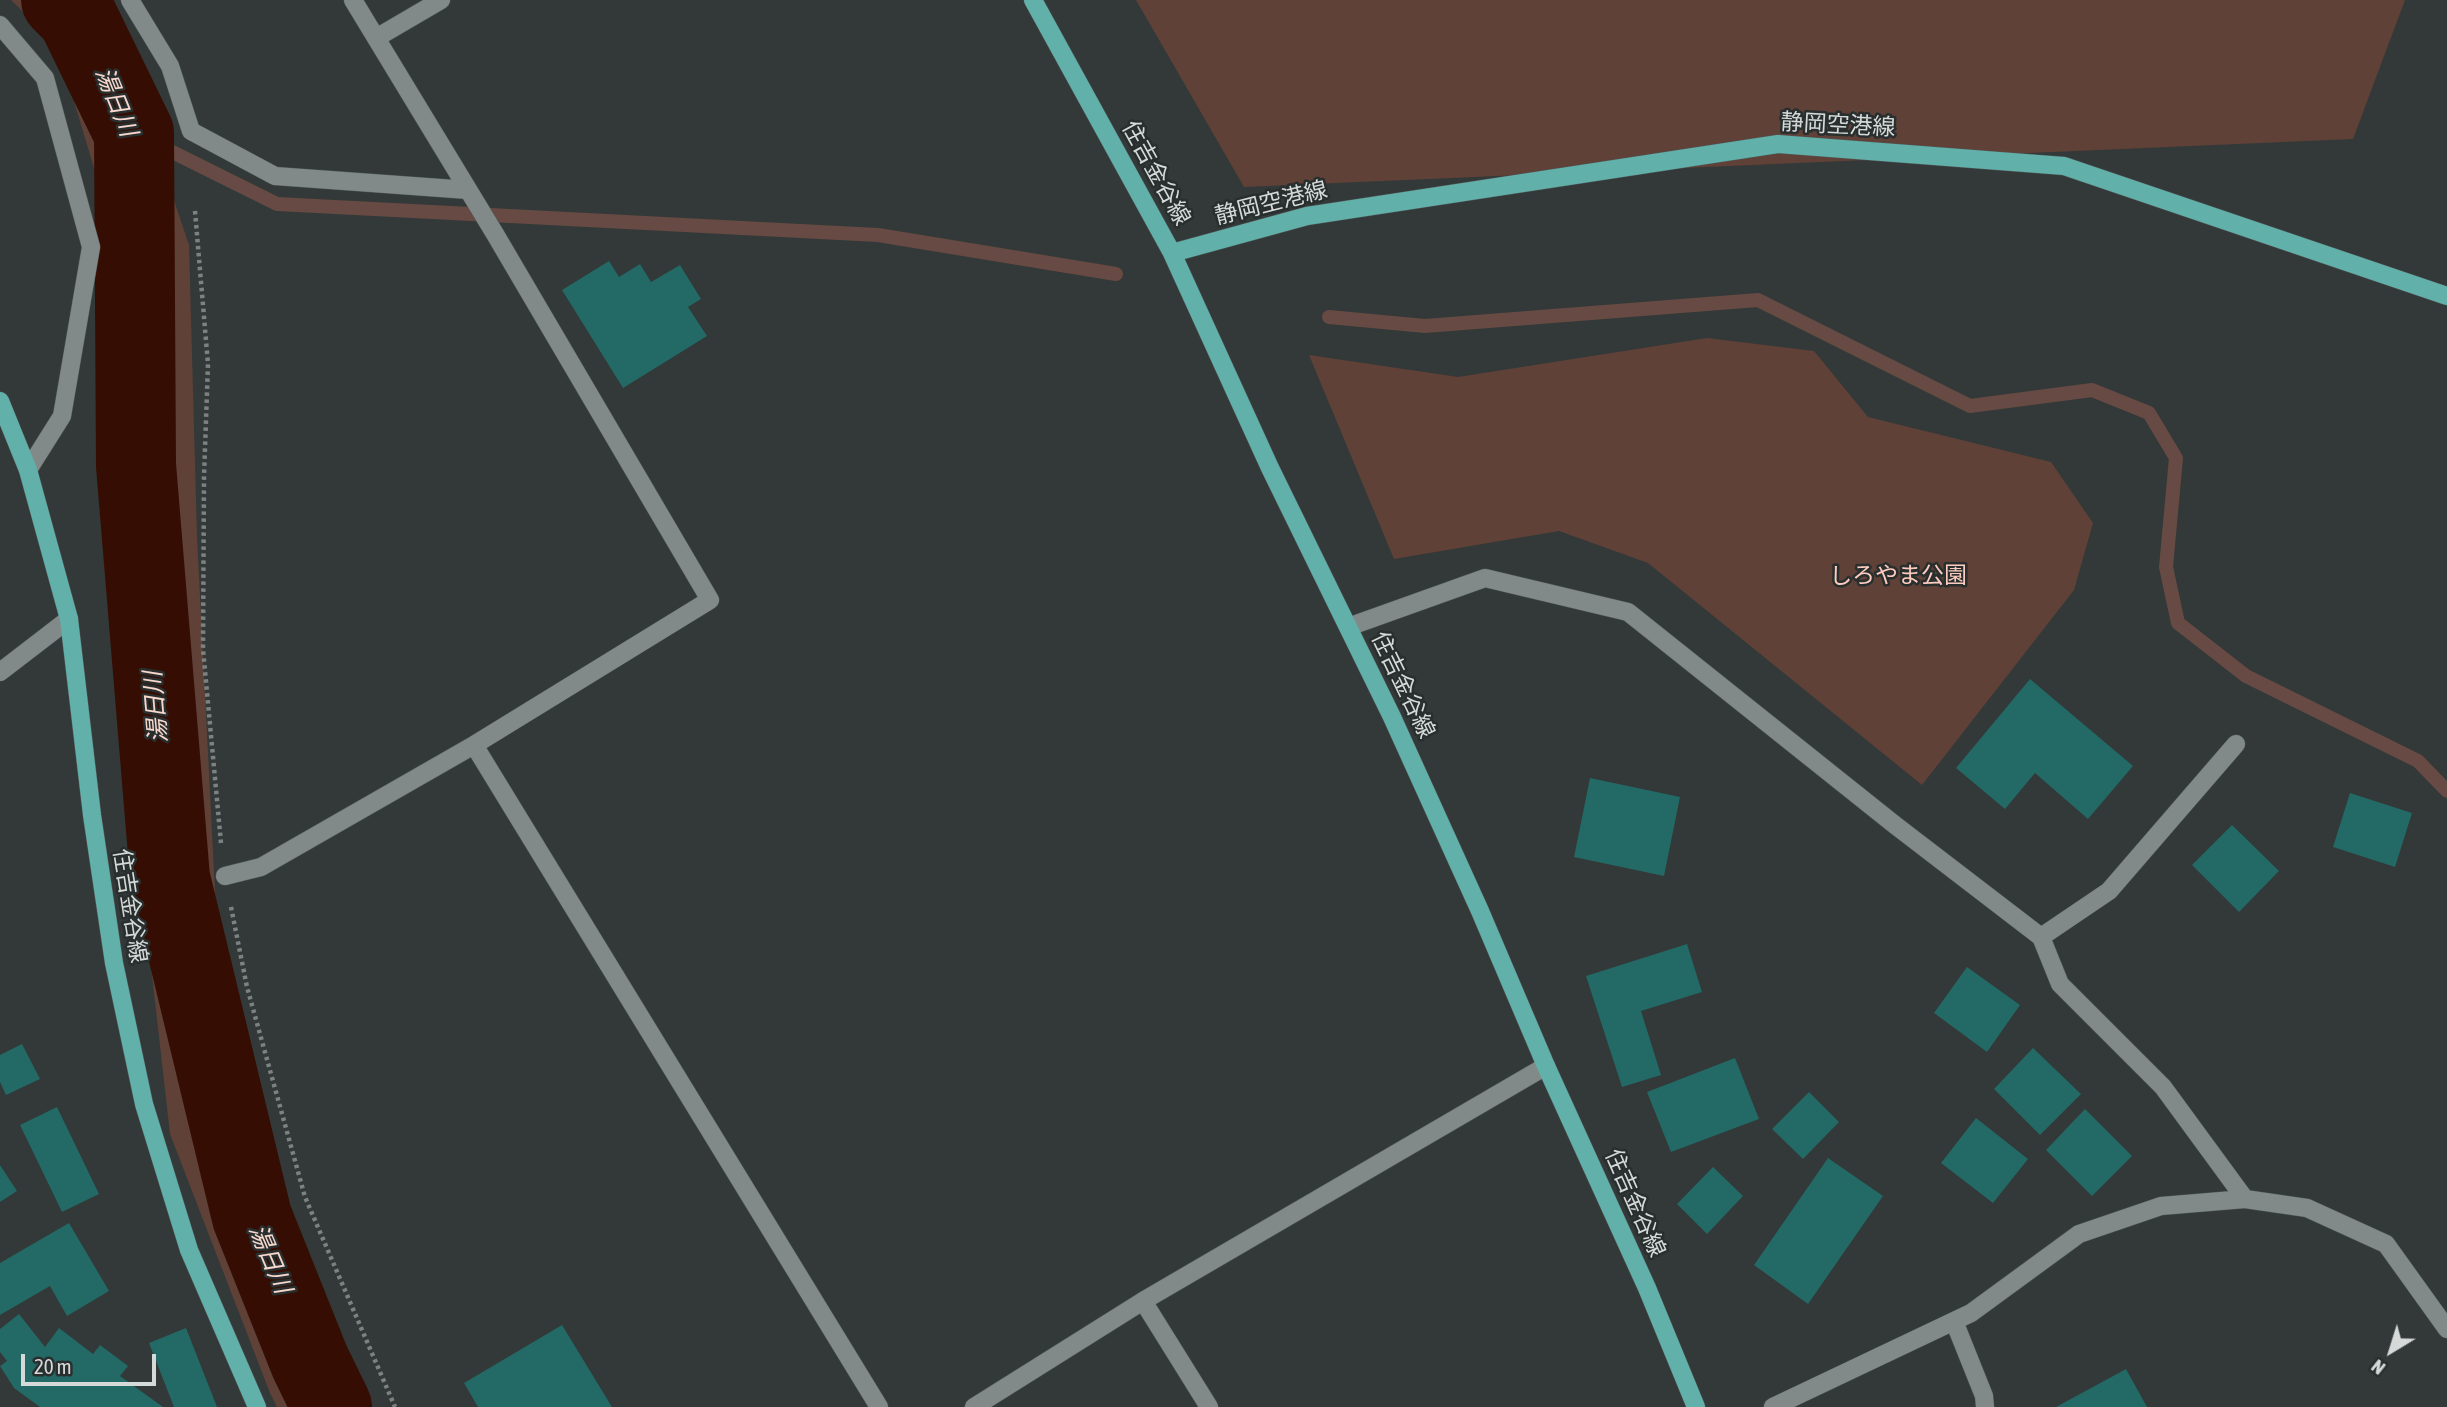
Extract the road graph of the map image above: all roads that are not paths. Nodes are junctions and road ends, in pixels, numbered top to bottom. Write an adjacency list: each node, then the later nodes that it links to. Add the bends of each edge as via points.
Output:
1 (130, 0): 7 (street, via 170,66 191,131 275,176)
2 (353, 0): 6 (street)
3 (441, 0): 6 (street)
4 (1033, 0): 8 (main road, 住吉金谷線)
5 (0, 25): 11 (street, via 45,78 92,247 62,416)
6 (376, 38): 7 (street)
7 (470, 194): 16 (street, via 710,600)
8 (1172, 253): 9 (main road, 静岡空港線, via 1307,216 1778,144 2064,166); 13 (main road, 住吉金谷線)
9 (2447, 296)
10 (0, 401): 11 (main road, 住吉金谷線)
11 (29, 470): 12 (main road, 住吉金谷線)
12 (69, 619): 14 (street); 24 (main road, 住吉金谷線, via 114,963 144,1104 189,1250)
13 (1348, 627): 18 (street, via 1485,578 1628,612); 19 (main road, 住吉金谷線, via 1475,899)
14 (0, 672)
15 (2236, 744): 18 (street, via 2109,891)
16 (474, 745): 17 (street, via 261,867); 25 (street)
17 (225, 876)
18 (2041, 937): 20 (street, via 2060,984 2163,1087)
19 (1546, 1066): 21 (street); 28 (main road, 住吉金谷線)
20 (2245, 1199): 22 (street, via 2161,1206 2079,1234); 23 (street, via 2306,1208 2386,1244)
21 (1143, 1301): 26 (street); 27 (street)
22 (1954, 1321): 29 (street); 30 (street)
23 (2447, 1329)
24 (257, 1407)
25 (879, 1407)
26 (974, 1407)
27 (1209, 1407)
28 (1696, 1407)
29 (1773, 1407)
30 (1985, 1407)

